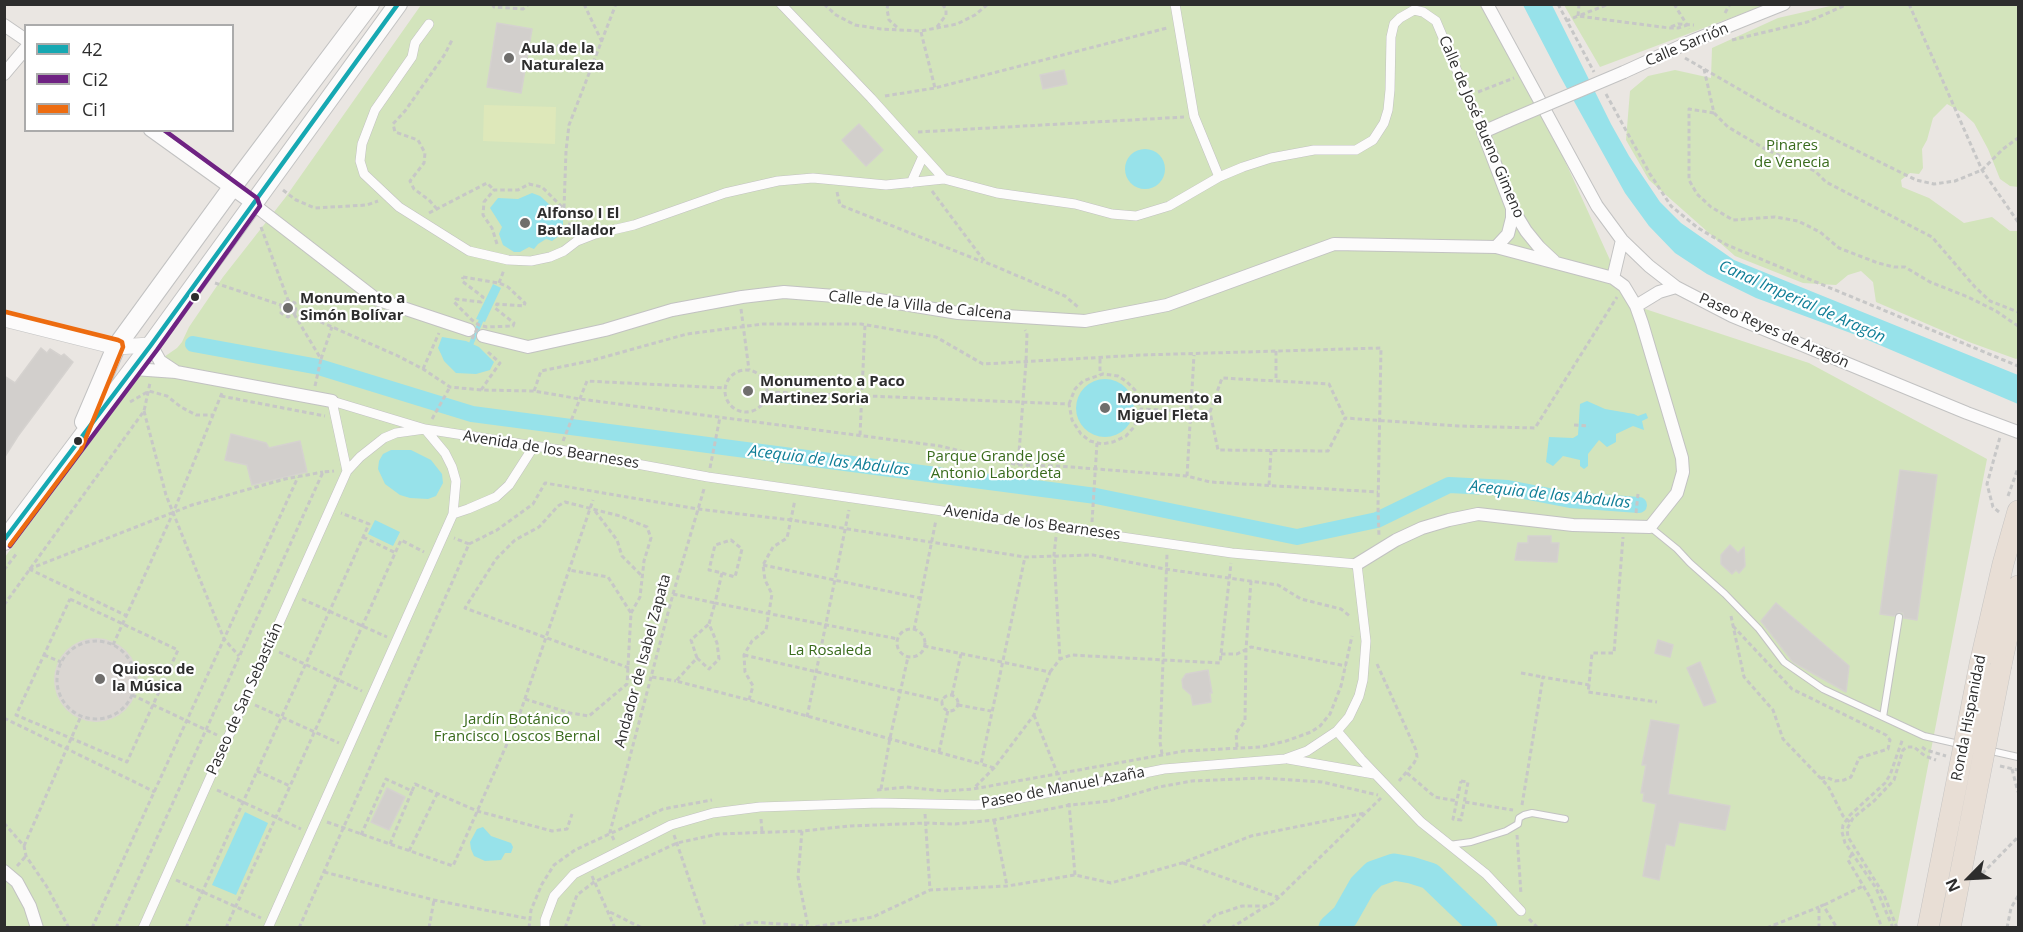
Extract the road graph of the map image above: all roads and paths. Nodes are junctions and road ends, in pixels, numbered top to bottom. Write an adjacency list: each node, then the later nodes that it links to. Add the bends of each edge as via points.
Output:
1 (370, 4): 62 (main road)
2 (398, 4): 65 (main road)
3 (492, 4): 4 (path, via 523,9)
4 (530, 4)
5 (584, 4): 35 (path)
6 (616, 4): 35 (path)
7 (781, 4): 47 (street)
8 (824, 4): 29 (path, via 855,24)
9 (888, 4): 29 (path, via 889,20)
10 (942, 4): 28 (path, via 946,15)
11 (988, 4): 28 (path, via 957,24)
12 (1175, 4): 26 (street)
13 (1487, 4): 73 (street, Paseo Reyes de Aragón, via 1597,206)
14 (1558, 4): 22 (path)
15 (1579, 4): 21 (path)
16 (1609, 4): 21 (path)
17 (1674, 4): 27 (path)
18 (1784, 4): 38 (street, Calle Sarrión)
19 (1848, 4): 34 (path, via 1807,22)
20 (1909, 4): 55 (path)
21 (1578, 16): 22 (path); 27 (path, via 1670,28)
22 (1566, 21): 42 (path)
23 (429, 24): 64 (street, Calle de José Bueno Gimeno, via 415,43 412,57 375,110 362,144 360,161 364,174)
24 (1697, 24): 27 (path)
25 (4, 25): 33 (street)
26 (1180, 25): 45 (path); 49 (street)
27 (1687, 25): 31 (path)
28 (936, 28): 30 (path)
29 (900, 30): 30 (path)
30 (921, 31): 45 (path)
31 (1691, 33)
32 (453, 38): 67 (path, via 393,124 395,132 418,140 425,153 424,163 410,181)
33 (24, 39)
34 (1732, 41)
35 (602, 42): 39 (path)
36 (542, 43): 39 (path)
37 (24, 50): 41 (street)
38 (1673, 50): 40 (path); 51 (street, Calle Sarrión, bridge)
39 (598, 53): 68 (path, via 569,125)
40 (1704, 69): 48 (path); 55 (path, via 1775,110 1916,180 1940,184)
41 (4, 74)
42 (1596, 77)
43 (1505, 81): 46 (path)
44 (1602, 86): 107 (path, via 1671,206 1698,228 1727,245)
45 (935, 88): 47 (path)
46 (1479, 92)
47 (872, 99): 52 (street)
48 (1714, 113): 83 (path, via 1728,127 1767,150 1815,171 1826,182 1932,237); 86 (path, via 1689,109 1689,180 1711,207 1733,220 1798,221 1839,248 1878,263 1905,267)
49 (1194, 116): 52 (path); 56 (street)
50 (153, 132): 62 (street, Calle de la Villa de Calcena)
51 (1483, 132): 56 (street, Calle de José Bueno Gimeno, via 1436,21 1414,10 1394,24 1388,110 1373,140 1356,150 1314,150 1271,158); 66 (street, Calle de José Bueno Gimeno)
52 (901, 133): 54 (street)
53 (2019, 138): 55 (path)
54 (923, 156): 58 (street); 60 (street)
55 (1982, 170): 70 (path)
56 (1219, 177): 58 (street, Calle de José Bueno Gimeno, via 1169,206 1136,216 997,194)
57 (835, 179): 60 (street, Calle de José Bueno Gimeno, via 886,185); 75 (street, Calle de José Bueno Gimeno, via 778,181 725,193 596,234 550,257); 76 (path, via 840,204)
58 (944, 179): 59 (street, Calle de José Bueno Gimeno)
59 (926, 182): 60 (street, Calle de José Bueno Gimeno); 76 (path)
60 (911, 183)
61 (277, 185): 64 (path, via 315,208 367,206)
62 (231, 189): 65 (street, Calle de la Villa de Calcena); 100 (main road)
63 (494, 190): 67 (path, via 487,183); 68 (path, via 518,190 529,184 542,187); 75 (path, via 484,202 483,215 497,244 510,255)
64 (387, 196): 69 (street, Calle de José Bueno Gimeno)
65 (253, 204): 78 (main road); 97 (street, Calle de la Villa de Calcena, via 376,299)
66 (1512, 208): 74 (street, via 1508,234); 77 (street, Calle de José Bueno Gimeno, via 1532,239)
67 (437, 209): 69 (path)
68 (564, 209): 72 (path, via 570,220)
69 (415, 216): 75 (street, Calle de José Bueno Gimeno, via 470,251)
70 (2019, 222)
71 (260, 223): 82 (path)
72 (564, 239)
73 (1622, 240): 79 (street); 81 (street, Paseo Reyes de Aragón)
74 (1496, 247): 77 (street, Calle de la Villa de Calcena); 91 (street, Calle de la Villa de Calcena, via 1334,244 1167,305)
75 (508, 260)
76 (985, 262): 91 (path, via 1065,296 1078,307)
77 (1558, 263): 79 (street)
78 (199, 278): 84 (path); 99 (main road)
79 (1613, 278): 80 (street)
80 (1624, 286): 85 (street); 138 (path, via 1535,428)
81 (1676, 287): 85 (street); 141 (street, Paseo Reyes de Aragón, via 1732,315)
82 (288, 300): 84 (path); 87 (path, via 295,303)
83 (1990, 301): 86 (path); 88 (path)
84 (281, 305): 87 (path, via 283,315 288,317)
85 (1636, 306): 174 (street, via 1683,472 1677,493)
86 (1996, 311): 94 (path)
87 (295, 312): 95 (path); 105 (path)
88 (2019, 312)
89 (1014, 316): 91 (street, Calle de la Villa de Calcena); 97 (street, Calle de la Villa de Calcena, via 784,292 672,310 528,348); 106 (path, via 1027,333)
90 (4, 319): 100 (street)
91 (1075, 320)
92 (865, 325): 96 (path); 106 (path, via 936,338 983,364); 122 (path)
93 (513, 326): 97 (path, via 495,308 497,304 525,303 499,283 464,277 462,281 483,297 482,302 454,302)
94 (2019, 326)
95 (332, 327): 105 (path); 109 (path)
96 (744, 327): 110 (path); 119 (path, via 687,334 541,371)
97 (475, 330)
98 (448, 335): 109 (path, via 437,333)
99 (152, 345): 100 (street); 108 (main road); 111 (street, via 160,361)
100 (116, 347): 147 (main road)
101 (486, 351): 118 (path, via 500,363)
102 (1276, 351): 103 (path); 115 (path); 138 (path, via 1381,348)
103 (1194, 354): 104 (path); 130 (path)
104 (1100, 358): 106 (path); 113 (path)
105 (321, 359): 114 (path)
106 (1026, 362): 125 (path)
107 (2019, 366)
108 (134, 369): 111 (street, Avenida de los Bearneses); 147 (main road)
109 (423, 369): 116 (path)
110 (749, 370): 117 (path, via 731,375); 121 (path, via 764,378)
111 (176, 372): 124 (street, Avenida de los Bearneses)
112 (153, 375): 120 (path)
113 (1100, 375): 126 (path, via 1083,381); 127 (path, via 1118,376 1127,382 1135,390)
114 (317, 376)
115 (1276, 381): 132 (path, via 1222,378); 136 (path, via 1329,384)
116 (450, 387): 118 (path); 128 (path)
117 (725, 388): 123 (path, via 587,381); 131 (path, via 732,406)
118 (481, 390): 119 (path)
119 (534, 391): 123 (path)
120 (149, 392): 129 (path); 133 (path, via 167,396 196,415)
121 (768, 392): 122 (path); 131 (path, via 763,405)
122 (863, 396): 125 (path); 144 (path)
123 (580, 399): 134 (path); 145 (path)
124 (332, 401): 135 (street); 142 (street, Avenida de los Bearneses)
125 (1023, 403): 126 (path); 151 (path)
126 (1069, 405): 146 (path, via 1081,434)
127 (1141, 409): 130 (path); 146 (path, via 1126,436)
128 (437, 410)
129 (144, 411): 170 (path); 191 (path)
130 (1191, 411): 132 (path); 155 (path)
131 (747, 412): 137 (path)
132 (1210, 412): 149 (path, via 1218,450)
133 (213, 415): 135 (path, via 221,396); 170 (path)
134 (720, 417): 137 (path); 150 (path)
135 (337, 418): 153 (street)
136 (1345, 418): 138 (path); 149 (path, via 1328,451)
137 (747, 420): 144 (path)
138 (1379, 421): 160 (path)
139 (1574, 425): 140 (path)
140 (1589, 426)
141 (2004, 426): 143 (street, Paseo Reyes de Aragón); 169 (path, via 1987,483 1993,507)
142 (425, 429): 148 (street, Avenida de los Bearneses); 153 (street, Paseo de San Sebastián, via 384,438); 171 (street, via 452,467 456,481)
143 (2019, 432)
144 (860, 435): 151 (path, via 940,446)
145 (565, 436)
146 (1097, 443): 152 (path)
147 (74, 446): 180 (main road)
148 (534, 446): 157 (street, Avenida de los Bearneses); 171 (street, via 509,485 496,497)
149 (1271, 450): 158 (path)
150 (711, 460)
151 (1018, 465): 152 (path)
152 (1096, 469): 155 (path); 168 (path)
153 (347, 471): 154 (path); 164 (street, Paseo de San Sebastián)
154 (323, 472): 156 (path); 233 (path)
155 (1187, 476): 158 (path, via 1210,482)
156 (298, 477): 170 (path); 221 (path)
157 (708, 477): 159 (street, Avenida de los Bearneses); 166 (path, Andador de Isabel Zapata)
158 (1269, 485): 160 (path)
159 (796, 489): 162 (street, Avenida de los Bearneses); 173 (path)
160 (1378, 492): 176 (path)
161 (1638, 494): 172 (path)
162 (852, 498): 167 (street, Avenida de los Bearneses); 175 (path)
163 (593, 500): 165 (path)
164 (330, 509): 178 (path, via 369,524); 200 (street, Paseo de San Sebastián)
165 (592, 509): 193 (path); 195 (path, via 617,540 622,556); 195 (path, via 646,527 651,538); 220 (path, via 565,502 558,506 539,527 515,540 496,559 465,608)
166 (698, 509): 173 (path); 182 (path, via 545,483 533,504); 201 (path, Andador de Isabel Zapata)
167 (938, 509): 181 (path); 183 (street, Avenida de los Bearneses)
168 (1093, 512)
169 (2010, 512): 390 (highway, Ronda Hispanidad, bridge, via 2003,564)
170 (173, 513): 191 (path); 209 (path); 221 (path)
171 (453, 514): 177 (street)
172 (1636, 514)
173 (791, 520): 175 (path); 190 (path, via 787,538 773,547)
174 (1650, 527): 189 (street, via 1573,525 1478,514 1422,528); 202 (lane)
175 (845, 528): 181 (path); 197 (path)
176 (1378, 531)
177 (444, 534): 182 (path); 187 (street)
178 (363, 537): 184 (path); 206 (path)
179 (1623, 538): 251 (path, via 1614,653 1592,653)
180 (4, 542)
181 (932, 542): 188 (path); 203 (path)
182 (469, 544): 331 (path)
183 (1168, 544): 185 (street, Avenida de los Bearneses); 192 (path)
184 (396, 553): 187 (path, via 401,540); 214 (path)
185 (1232, 553): 189 (street, Avenida de los Bearneses); 196 (path)
186 (1054, 555): 188 (path); 192 (path, via 1093,555); 236 (path)
187 (433, 556): 223 (street)
188 (1025, 556): 239 (path)
189 (1356, 564): 224 (street, Paseo de Manuel Azaña)
190 (763, 565): 197 (path); 208 (path, via 772,594)
191 (29, 569): 205 (path); 209 (path)
192 (1166, 569): 196 (path); 237 (path)
193 (569, 570): 207 (path, via 608,577); 220 (path)
194 (722, 573): 194 (path, via 709,570 715,545 731,540 742,549 735,577); 204 (path)
195 (642, 576): 207 (path, via 640,597)
196 (1230, 578): 198 (path); 230 (path)
197 (835, 579): 203 (path); 215 (path)
198 (1251, 581): 211 (path, via 1278,585 1301,599 1341,609); 228 (path)
199 (2019, 586): 391 (highway, Ronda Hispanidad, bridge)
200 (291, 594): 206 (path); 227 (street, Paseo de San Sebastián)
201 (673, 594): 204 (path); 246 (path, Andador de Isabel Zapata)
202 (1725, 594): 216 (path); 270 (lane, via 1784,662 1822,689)
203 (920, 598): 218 (path)
204 (715, 603): 208 (path); 213 (path)
205 (4, 605)
206 (330, 612): 214 (path); 240 (path)
207 (631, 614): 242 (path)
208 (769, 614): 215 (path); 232 (path, via 766,630 752,641)
209 (127, 616): 212 (path)
210 (1899, 617): 270 (lane)
211 (1353, 619)
212 (123, 624): 225 (path); 231 (path, via 70,599); 262 (path, via 178,651)
213 (709, 624): 235 (path, via 692,640); 235 (path, via 719,659 708,669)
214 (362, 626): 223 (path); 248 (path)
215 (825, 626): 222 (path); 243 (path)
216 (1733, 626): 284 (path, via 1792,689 1886,735); 298 (path, via 1744,677 1773,710 1783,739)
217 (1353, 627): 241 (path)
218 (914, 630): 222 (path, via 903,632); 226 (path, via 923,638)
219 (1745, 631): 250 (path)
220 (546, 638): 242 (path); 257 (path)
221 (224, 639): 233 (path); 272 (path)
222 (898, 639): 234 (path, via 900,652)
223 (396, 641): 255 (street)
224 (1366, 641): 275 (street, Paseo de Manuel Azaña, via 1359,696); 296 (path, via 1416,750 1417,757)
225 (113, 645): 238 (path, via 89,641 68,652); 254 (path, via 130,661 135,683)
226 (924, 646): 229 (path); 234 (path, via 916,656)
227 (268, 647): 240 (path); 258 (street, Paseo de San Sebastián)
228 (1246, 649): 230 (path, via 1237,654); 241 (path, via 1251,646); 283 (path, via 1245,721 1236,733)
229 (961, 654): 239 (path); 256 (path)
230 (1221, 654): 237 (path, via 1220,663)
231 (44, 655): 238 (path); 278 (path, via 16,715)
232 (744, 655): 243 (path); 259 (path, via 745,672 753,686)
233 (239, 656): 274 (path)
234 (908, 657): 252 (path)
235 (697, 658): 249 (path)
236 (1060, 659): 237 (path, via 1071,655); 244 (path)
237 (1164, 660): 287 (path)
238 (61, 662): 267 (path, via 57,688 66,705)
239 (1003, 663): 244 (path); 265 (path)
240 (306, 664): 248 (path); 268 (path)
241 (1346, 666): 283 (path, via 1335,704 1320,726 1286,741)
242 (629, 668): 257 (path, via 627,684 589,716)
243 (815, 671): 252 (path); 269 (path)
244 (1050, 672): 266 (path)
245 (1521, 673): 247 (path)
246 (652, 677): 249 (path); 333 (path, Andador de Isabel Zapata)
247 (1543, 677): 251 (path); 313 (path, via 1520,811)
248 (338, 680): 255 (path); 276 (path)
249 (676, 681): 259 (path)
250 (1794, 683)
251 (1589, 686): 261 (path, via 1588,692)
252 (901, 691): 260 (path); 279 (path)
253 (1813, 693): 273 (path)
254 (132, 695): 262 (path); 267 (path, via 126,705 105,718)
255 (372, 695): 282 (street)
256 (952, 695): 260 (path); 263 (path)
257 (525, 699): 319 (path)
258 (244, 700): 268 (path); 280 (street, Paseo de San Sebastián)
259 (749, 700): 269 (path)
260 (943, 701): 264 (path)
261 (1657, 702)
262 (153, 705): 272 (path); 278 (path, via 127,762)
263 (958, 705): 264 (path); 265 (path)
264 (948, 710): 286 (path)
265 (992, 711): 291 (path)
266 (1034, 715): 292 (path); 295 (path)
267 (81, 716): 278 (path)
268 (282, 717): 276 (path); 294 (path)
269 (807, 717): 279 (path)
270 (1883, 717): 288 (lane, via 1924,736)
271 (4, 718): 281 (path)
272 (188, 721): 274 (path); 307 (path)
273 (1869, 721)
274 (206, 730): 280 (path); 371 (path)
275 (1337, 731): 289 (street, Paseo de Manuel Azaña, via 1307,751); 297 (street)
276 (314, 733): 282 (path); 300 (path)
277 (1897, 735): 285 (path, via 1903,738)
278 (71, 738): 281 (path)
279 (890, 738): 286 (path); 301 (path)
280 (226, 740): 299 (street, Paseo de San Sebastián)
281 (67, 747): 307 (path); 340 (path)
282 (349, 747): 323 (street)
283 (1237, 747): 287 (path)
284 (1890, 747): 285 (path); 298 (path, via 1861,757 1851,777)
285 (1901, 750): 290 (path, via 1914,747); 326 (path, via 1885,783)
286 (939, 752): 291 (path)
287 (1162, 755): 295 (path)
288 (2019, 758)
289 (1285, 759): 297 (street); 303 (street, Paseo de Manuel Azaña, via 1164,769)
290 (1936, 760)
291 (981, 764): 292 (path)
292 (994, 768): 302 (path)
293 (2012, 769): 308 (path)
294 (257, 771): 300 (path); 312 (path)
295 (1056, 773): 302 (path); 303 (path)
296 (1407, 773): 305 (path); 311 (path, via 1435,797)
297 (1375, 774): 305 (street)
298 (1819, 779): 326 (path, via 1828,786)
299 (206, 784): 312 (path); 348 (street, Paseo de San Sebastián)
300 (290, 786): 322 (path)
301 (881, 789): 302 (path); 304 (path); 314 (path)
302 (974, 789): 317 (path)
303 (1064, 789): 316 (street, Paseo de Manuel Azaña); 318 (path)
304 (872, 790)
305 (1389, 790): 339 (street)
306 (412, 791): 309 (path, via 415,784); 335 (path, via 386,779); 338 (path)
307 (155, 792): 370 (path)
308 (2019, 792)
309 (437, 794): 319 (path); 342 (path)
310 (720, 799): 333 (path, via 663,809)
311 (1457, 801): 313 (path, via 1453,819 1461,820); 313 (path, via 1461,781 1468,782)
312 (243, 802): 322 (path); 355 (path)
313 (1465, 802)
314 (879, 803): 315 (street, Paseo de Manuel Azaña); 330 (street, Paseo de Manuel Azaña, via 760,807 713,813)
315 (924, 804): 317 (street, Paseo de Manuel Azaña); 328 (path)
316 (992, 804): 317 (street, Paseo de Manuel Azaña); 325 (path)
317 (975, 805)
318 (1070, 805): 320 (path, via 1110,801 1192,781 1262,778 1322,782 1382,796); 325 (path); 349 (path)
319 (477, 812): 321 (path, via 552,831 567,829); 342 (path, via 453,866)
320 (1365, 813): 344 (path, via 1251,836); 357 (path)
321 (572, 814)
322 (276, 817): 334 (path); 361 (path)
323 (317, 818): 331 (path); 334 (street)
324 (1565, 819): 329 (lane, via 1532,813 1524,814)
325 (994, 820): 328 (path); 352 (path)
326 (1848, 820): 343 (path, via 1843,825 1843,837)
327 (4, 823): 340 (path)
328 (926, 823): 332 (path); 354 (path)
329 (1518, 824): 339 (lane, via 1494,836); 363 (path, via 1522,890)
330 (671, 825): 337 (path); 341 (street, Paseo de Manuel Azaña)
331 (343, 828): 335 (path); 347 (path)
332 (802, 831): 337 (path, via 726,833); 382 (path, via 798,877)
333 (610, 832): 341 (path)
334 (310, 833): 366 (street)
335 (361, 835): 338 (path)
336 (2019, 837): 350 (path)
337 (677, 843): 351 (path); 380 (path)
338 (390, 844): 342 (path)
339 (1449, 845): 363 (street, via 1486,874)
340 (24, 846): 369 (path, via 26,856)
341 (619, 850): 345 (street, Paseo de Manuel Azaña)
342 (410, 851)
343 (1855, 853): 353 (path, via 1848,860); 389 (path)
344 (1182, 863): 349 (path, via 1111,884); 357 (path)
345 (587, 866): 351 (path); 365 (street, Paseo de Manuel Azaña, via 554,896)
346 (4, 871): 368 (street, via 17,882)
347 (324, 872): 358 (path); 375 (path)
348 (166, 875): 355 (path); 372 (street, Paseo de San Sebastián)
349 (1075, 875): 352 (path)
350 (1976, 880)
351 (594, 882): 364 (path); 377 (path, via 577,895)
352 (1007, 886): 354 (path)
353 (1863, 886): 359 (path); 388 (path)
354 (930, 890): 382 (path, via 873,918)
355 (202, 892): 361 (path); 373 (path)
356 (2019, 896): 392 (path, via 2011,908)
357 (1278, 897): 360 (path)
358 (434, 900): 365 (path); 376 (path)
359 (1823, 905): 362 (path); 387 (path)
360 (1267, 906): 383 (path, via 1242,906 1215,915); 384 (path)
361 (236, 907): 366 (path); 374 (path)
362 (1819, 907): 367 (path); 386 (path)
363 (1519, 909)
364 (609, 912): 378 (path); 379 (path)
365 (545, 924)
366 (269, 925)
367 (1775, 926): 385 (path)
368 (37, 927)
369 (69, 927)
370 (92, 927)
371 (116, 927)
372 (143, 927)
373 (188, 927)
374 (226, 927)
375 (298, 927)
376 (429, 927)
377 (565, 927)
378 (615, 927)
379 (642, 927)
380 (706, 927)
381 (732, 927): 382 (path, via 761,921)
382 (807, 927)
383 (1202, 927)
384 (1232, 927)
385 (1767, 927)
386 (1819, 927)
387 (1837, 927)
388 (1882, 927)
389 (1895, 927)
390 (1928, 927)
391 (1950, 927)
392 (2007, 927)

